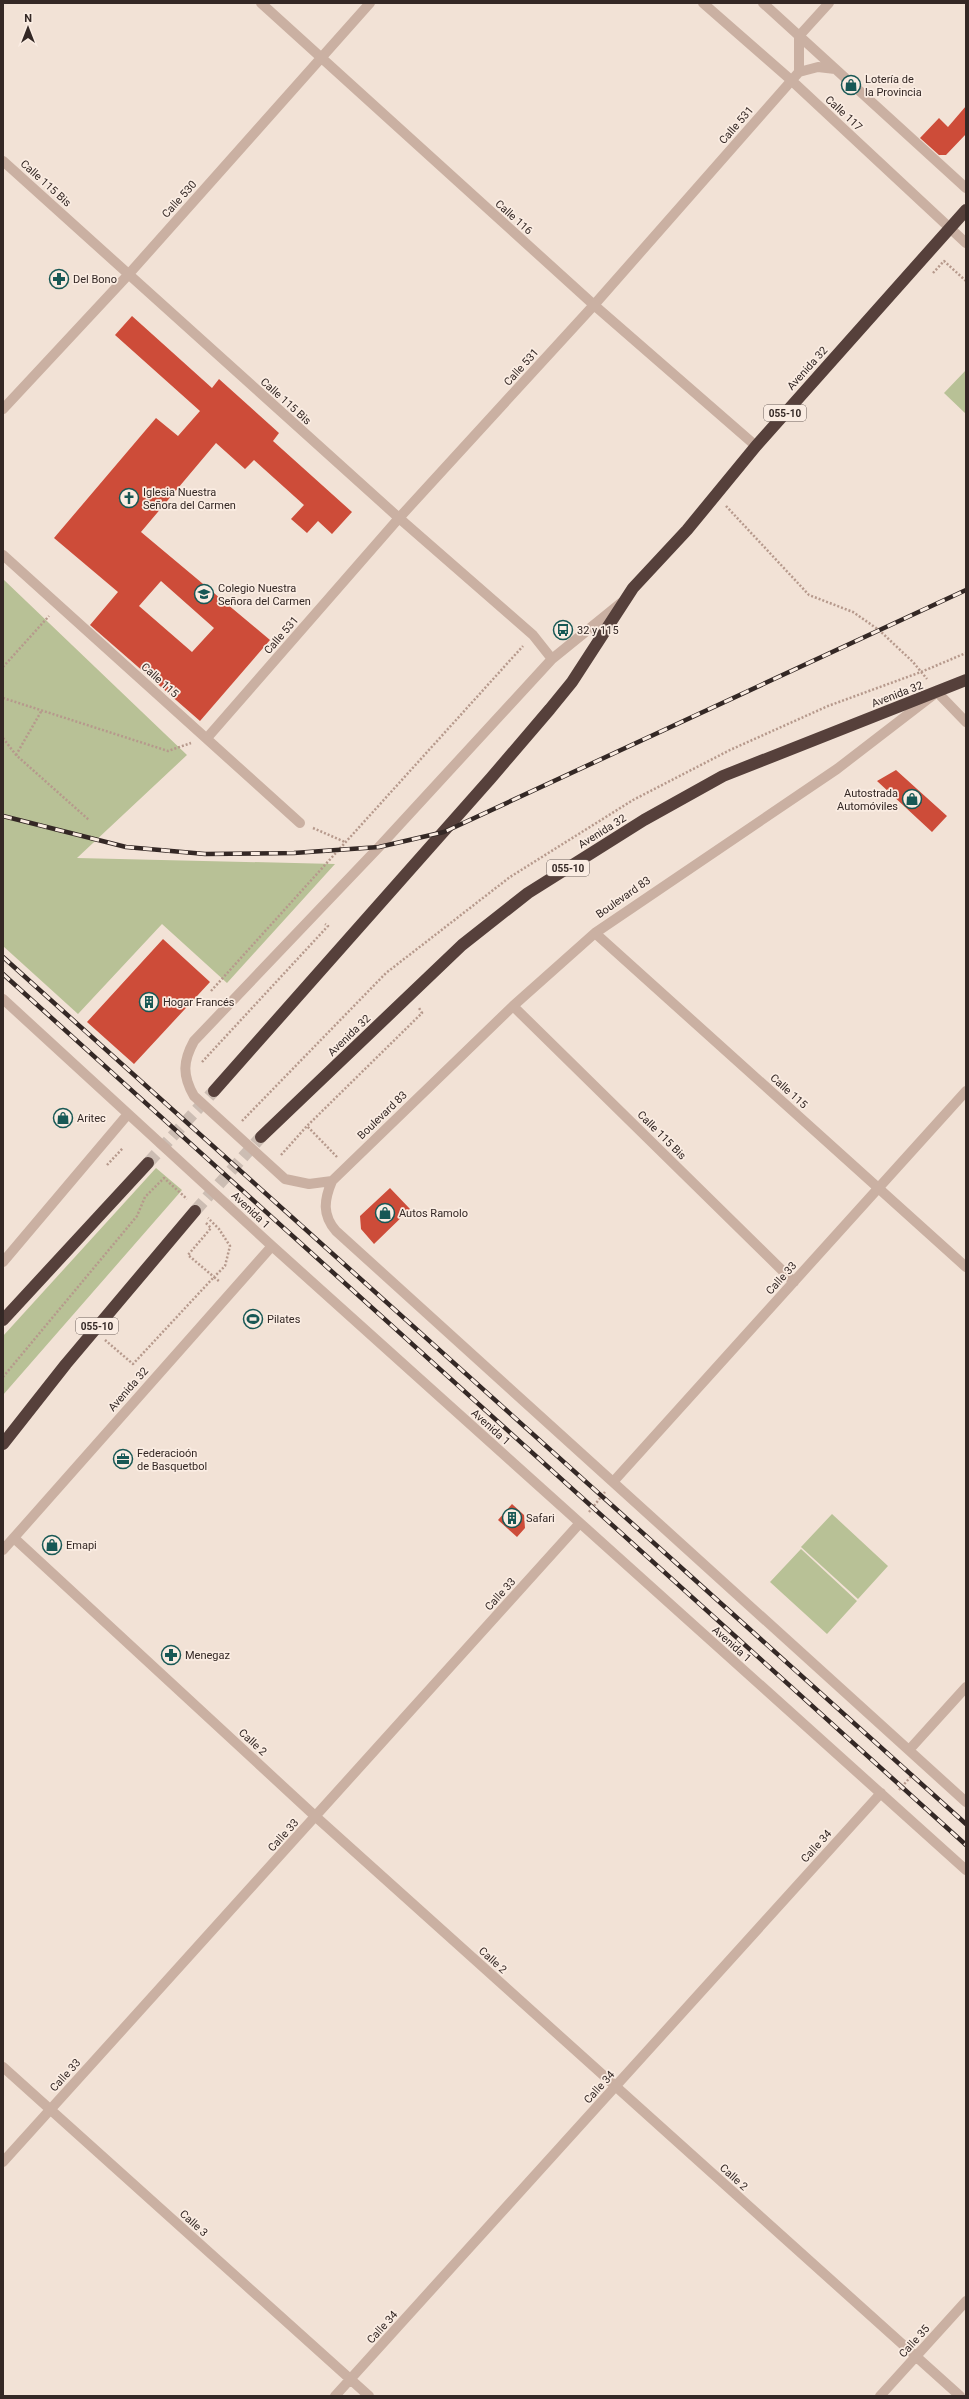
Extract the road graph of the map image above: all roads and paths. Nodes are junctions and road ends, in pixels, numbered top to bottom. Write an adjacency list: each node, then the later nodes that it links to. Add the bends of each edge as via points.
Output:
1 (261, 3): 7 (street, Calle 116)
2 (370, 3): 7 (street, Calle 530)
3 (702, 3): 10 (street, Calle 117)
4 (763, 3): 6 (street)
5 (829, 3): 6 (street)
6 (799, 36): 8 (street); 9 (street)
7 (321, 58): 16 (street, Calle 530); 17 (street, Calle 116)
8 (835, 69): 9 (street, via 818,67); 12 (street)
9 (799, 72): 10 (street, Calle 531)
10 (791, 80): 14 (street, Calle 117); 17 (street, Calle 531)
11 (3, 161): 16 (street, Calle 115 Bis)
12 (966, 188)
13 (966, 210): 14 (highway, Avenida 32 / 055-10)
14 (950, 227): 15 (street, Calle 117); 19 (highway, Avenida 32 / 055-10)
15 (966, 243)
16 (128, 275): 18 (street, Calle 530); 21 (street, Calle 115 Bis)
17 (594, 305): 19 (street, Calle 116); 21 (street, Calle 531)
18 (3, 409)
19 (756, 446): 20 (highway, Avenida 32 / 055-10)
20 (716, 494): 23 (highway, Avenida 32 / 055-10); 29 (path, via 809,595 853,612 879,630 913,662)
21 (399, 518): 25 (street, Calle 115 Bis); 34 (street, Calle 531)
22 (3, 555): 24 (street, Calle 115)
23 (624, 601): 26 (street, Avenida 32); 45 (highway, Avenida 32 / 055-10, via 572,682)
24 (59, 605): 27 (path); 34 (street, Calle 115)
25 (533, 635): 26 (street, Calle 115 Bis); 38 (path)
26 (552, 659): 52 (street, Avenida 32, via 380,847 194,1041 186,1055 186,1082 194,1096 277,1174 297,1183)
27 (3, 667)
28 (966, 680): 29 (highway, Boulevard 83 / 055-10)
29 (937, 692): 32 (street); 39 (street, Boulevard 83, via 837,769); 48 (highway, Avenida 32 / 055-10, via 724,776 644,820 528,893 462,945)
30 (3, 698): 31 (path)
31 (42, 710): 34 (path, via 168,751); 35 (path)
32 (966, 722)
33 (3, 738): 35 (path)
34 (207, 738): 37 (street, Calle 115)
35 (16, 755): 36 (path)
36 (89, 820)
37 (300, 823): 38 (path)
38 (345, 842): 40 (path)
39 (595, 933): 43 (street, Boulevard 83); 53 (street, Calle 115)
40 (212, 991)
41 (3, 999): 46 (street, Avenida 1)
42 (416, 1005): 47 (path, via 422,1013)
43 (513, 1006): 51 (street, Boulevard 83); 60 (street, Calle 115 Bis)
44 (966, 1090): 53 (street, Calle 33)
45 (214, 1091)
46 (128, 1114): 56 (street, Avenida 1); 58 (street)
47 (307, 1126): 49 (path, via 281,1155); 51 (path)
48 (261, 1137)
49 (277, 1152)
50 (148, 1163): 62 (highway)
51 (347, 1168): 52 (street, Boulevard 83)
52 (332, 1181): 65 (street, via 326,1201 328,1223)
53 (878, 1188): 59 (street, Calle 115); 60 (street, Calle 33)
54 (195, 1210): 64 (highway, 055-10, via 61,1369)
55 (204, 1220): 57 (path, via 211,1228 188,1255)
56 (272, 1246): 61 (street, Avenida 32); 66 (street, Avenida 1)
57 (194, 1259)
58 (3, 1262)
59 (966, 1267)
60 (794, 1282): 65 (street, Calle 33)
61 (231, 1291): 63 (path, via 214,1277 133,1364 103,1339); 67 (street, Avenida 32)
62 (3, 1320)
63 (108, 1333)
64 (3, 1444)
65 (613, 1482): 66 (path); 70 (street)
66 (580, 1523): 72 (street, Avenida 1); 75 (street, Calle 33)
67 (14, 1538): 68 (street, Avenida 32); 75 (street, Calle 2)
68 (3, 1550)
69 (966, 1687): 70 (street)
70 (909, 1750): 71 (street)
71 (923, 1763): 73 (path); 74 (street)
72 (881, 1793): 73 (street, Avenida 1); 78 (street, Calle 34)
73 (889, 1800): 76 (street, Avenida 1)
74 (966, 1802)
75 (316, 1816): 78 (street, Calle 2); 79 (street, Calle 33)
76 (966, 1870)
77 (3, 2067): 79 (street, Calle 3)
78 (616, 2086): 82 (street, Calle 2); 83 (street, Calle 34)
79 (50, 2110): 80 (street, Calle 33); 83 (street, Calle 3)
80 (3, 2162)
81 (966, 2301): 82 (street, Calle 35)
82 (916, 2356): 86 (street, Calle 35); 87 (street, Calle 2)
83 (350, 2379): 84 (street, Calle 34); 85 (street, Calle 3)
84 (335, 2396)
85 (369, 2396)
86 (880, 2396)
87 (960, 2396)

